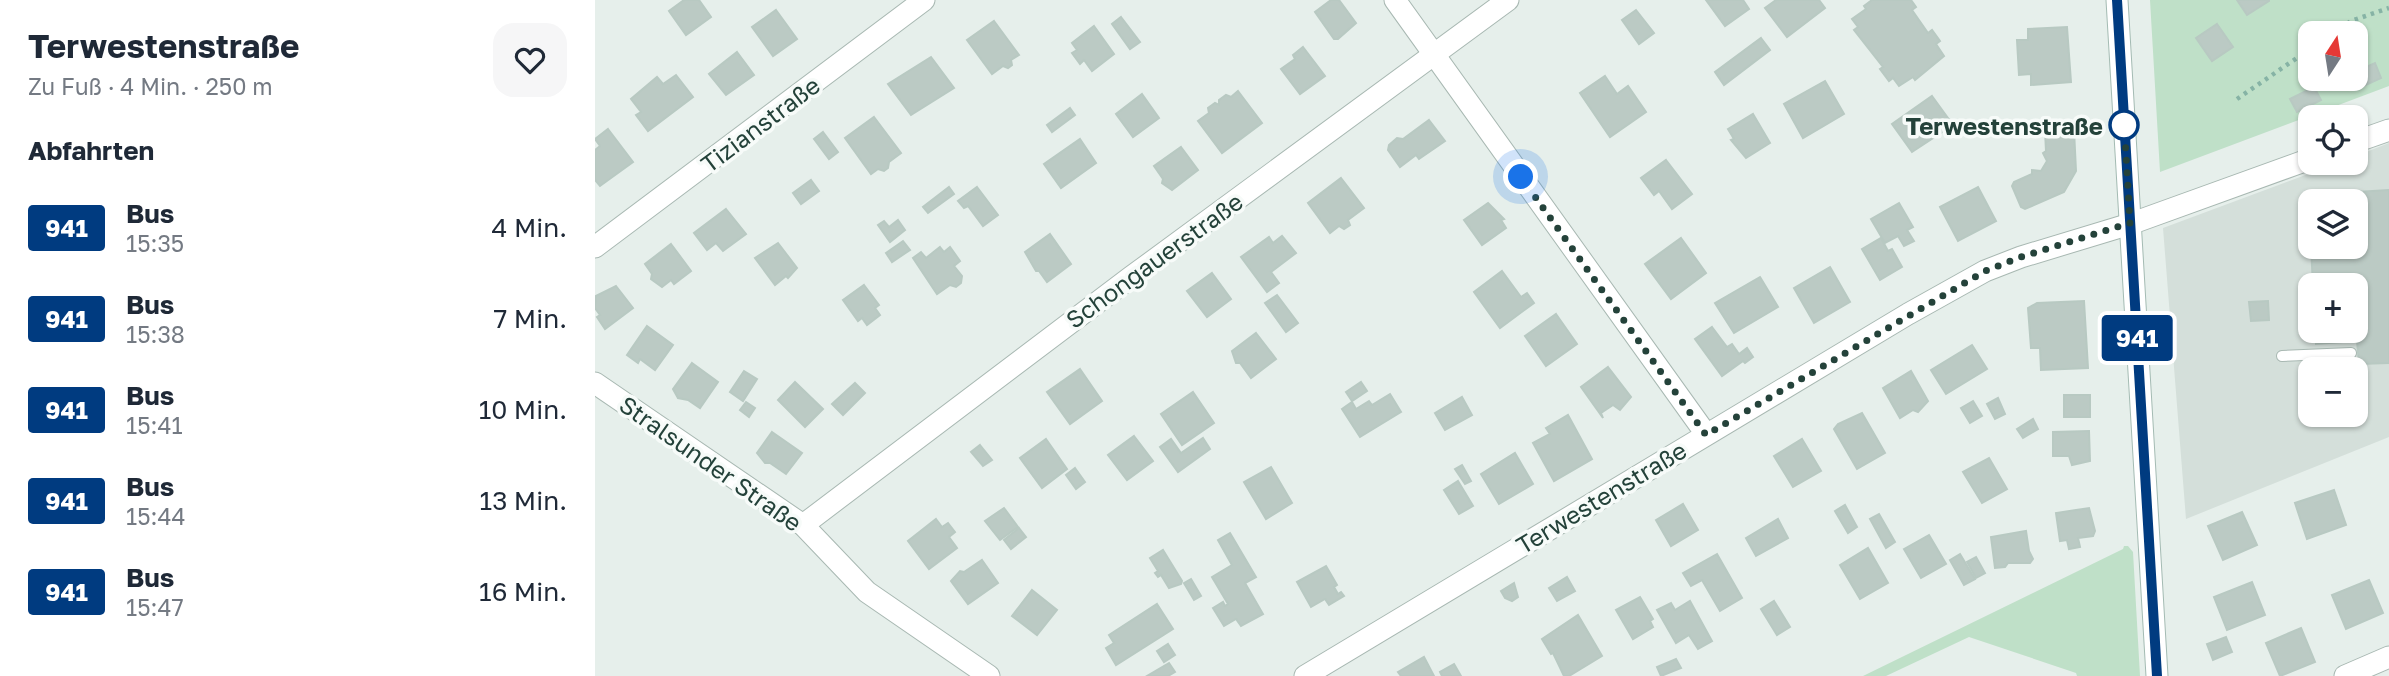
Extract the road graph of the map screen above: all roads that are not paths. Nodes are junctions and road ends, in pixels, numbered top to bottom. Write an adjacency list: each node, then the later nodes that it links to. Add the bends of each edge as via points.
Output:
1 (924, 0): 10 (street, Tizianstraße)
2 (1395, 0): 5 (street)
3 (1508, 0): 5 (street, Schongauerstraße)
4 (2117, 0): 9 (street)
5 (1434, 55): 14 (street); 15 (street, Schongauerstraße)
6 (2389, 130): 7 (street)
7 (2368, 137)
8 (2298, 163): 9 (street, Terwestenstraße)
9 (2130, 223): 14 (street, Terwestenstraße, via 1985,271); 19 (street)
10 (595, 247)
11 (2351, 353): 12 (lane)
12 (2282, 356)
13 (595, 383): 15 (street, Stralsunder Straße)
14 (1706, 435): 18 (street, Terwestenstraße)
15 (803, 525): 17 (street, Stralsunder Straße, via 867,592)
16 (2389, 657): 20 (street)
17 (989, 676)
18 (1305, 676)
19 (2157, 676)
20 (2345, 676)

